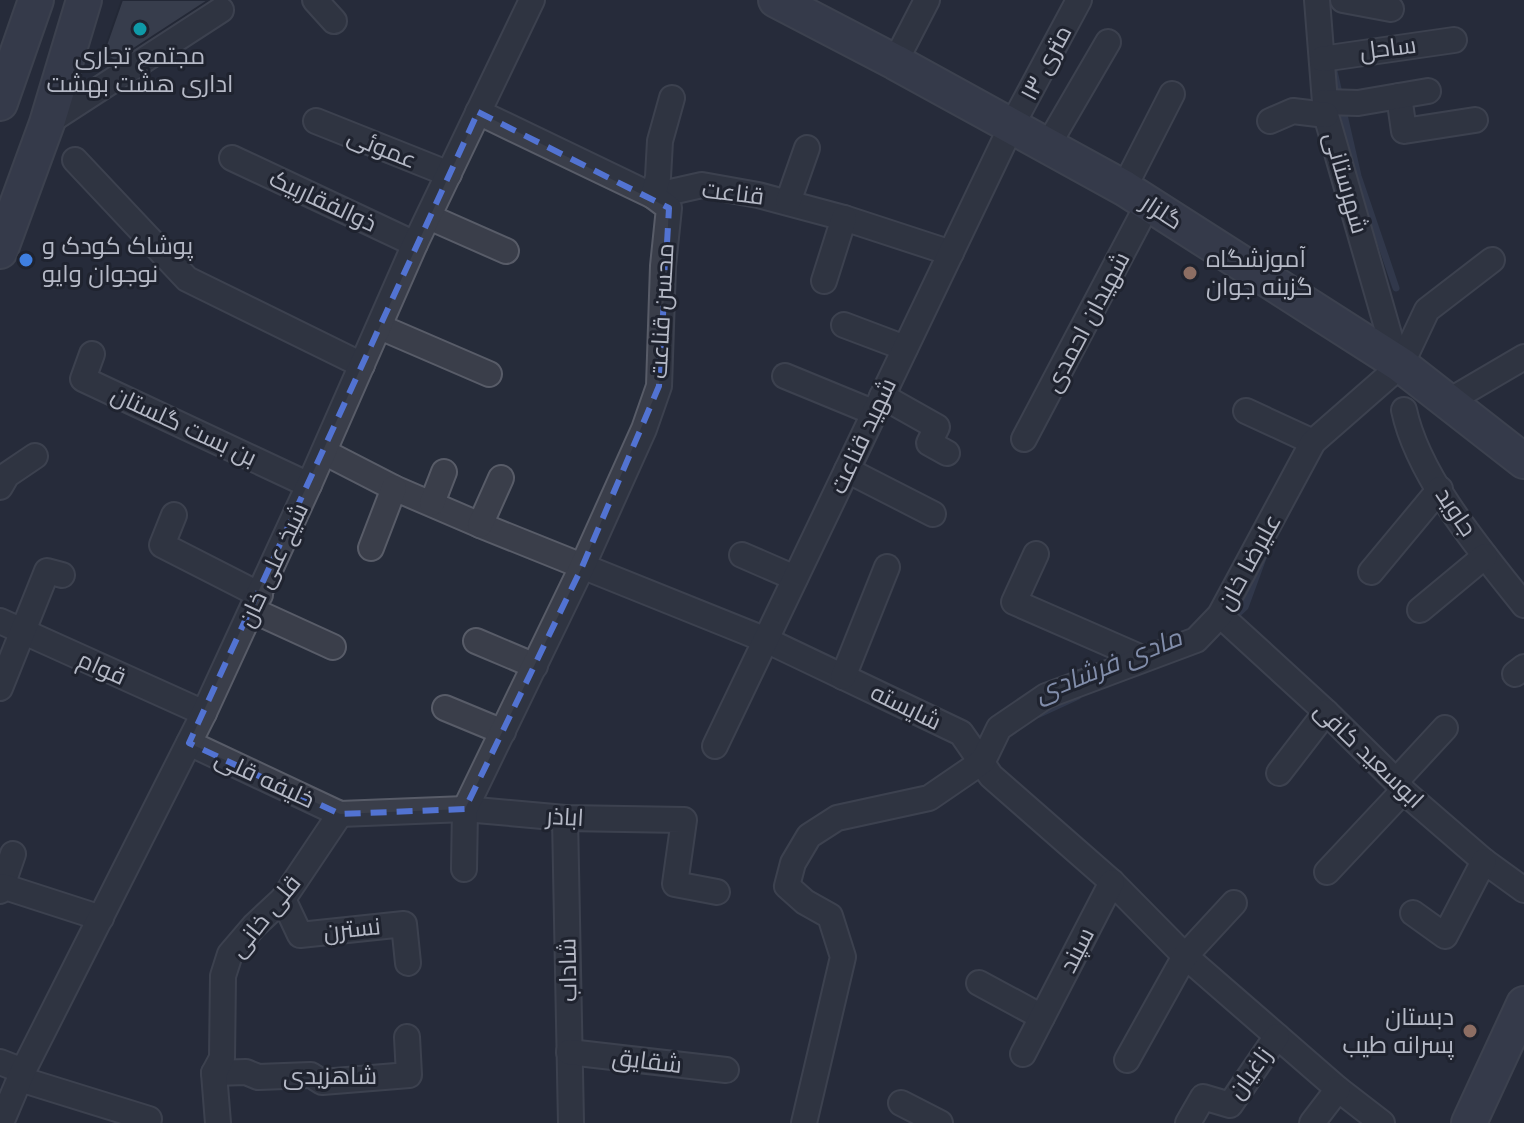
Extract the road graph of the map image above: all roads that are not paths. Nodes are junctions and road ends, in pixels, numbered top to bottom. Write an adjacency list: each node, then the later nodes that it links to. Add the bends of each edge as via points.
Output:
1 (36, 0): 21 (main road)
2 (84, 0): 27 (main road)
3 (315, 0): 12 (street)
4 (532, 0): 23 (street, شیخ علی خان)
5 (927, 0): 16 (street)
6 (1079, 0): 28 (street, ۱۳ متری)
7 (1317, 0): 15 (street, شهرستانی)
8 (1344, 0): 11 (street)
9 (222, 3): 27 (street)
10 (791, 3): 16 (main road, گلزار)
11 (1391, 9)
12 (334, 21)
13 (1454, 40): 15 (street, ساحل)
14 (1108, 42): 29 (street)
15 (1322, 59): 22 (street, شهرستانی)
16 (895, 62): 28 (main road, گلزار)
17 (1428, 91): 19 (street)
18 (1172, 94): 35 (street, شهیدان احمدی)
19 (1399, 96): 22 (street); 24 (street, via 1404,131)
20 (672, 98): 34 (street)
21 (0, 103)
22 (1326, 109): 26 (street, via 1293,111); 50 (street, شهرستانی)
23 (478, 112): 33 (street, شیخ علی خان); 34 (street)
24 (1475, 120)
25 (316, 121): 33 (street, عموئی)
26 (1270, 121)
27 (47, 123): 40 (main road)
28 (1012, 125): 29 (main road, گلزار); 42 (street, شهید قناعت)
29 (1048, 145): 35 (main road, گلزار)
30 (807, 148): 36 (street)
31 (232, 158): 39 (street, ذوالفقاربیک)
32 (75, 160): 51 (street, via 187,279)
33 (449, 174): 37 (street, شیخ علی خان)
34 (653, 196): 36 (street, قناعت, via 702,185); 79 (street, محسن قناعت, via 669,208 659,386)
35 (1136, 196): 50 (main road, گلزار); 58 (street, شهیدان احمدی, via 1066,365)
36 (788, 202): 38 (street, قناعت)
37 (429, 217): 39 (street, شیخ علی خان); 41 (street)
38 (844, 218): 42 (street, قناعت); 44 (street)
39 (415, 244): 46 (street, شیخ علی خان)
40 (0, 251)
41 (506, 251)
42 (951, 253): 47 (street, شهید قناعت)
43 (1492, 260): 50 (street, via 1427,310)
44 (824, 281)
45 (844, 325): 47 (street)
46 (380, 327): 51 (street, شیخ علی خان); 52 (street)
47 (905, 348): 55 (street, شهید قناعت)
48 (92, 354): 67 (street, بن بست گلستان, via 83,379)
49 (1524, 357): 54 (street)
50 (1399, 364): 54 (main road, گلزار); 59 (street, علیرضا خان)
51 (362, 365): 60 (street, شیخ علی خان)
52 (489, 374)
53 (785, 376): 55 (street)
54 (1449, 401): 63 (main road, گلزار)
55 (879, 404): 61 (street, via 946,419 929,443); 64 (street, شهید قناعت)
56 (1404, 410): 70 (street, جاوید, via 1410,436)
57 (1246, 411): 59 (street)
58 (1024, 439)
59 (1313, 442): 87 (street, علیرضا خان)
60 (324, 452): 67 (street, شیخ علی خان); 69 (street, شایسته)
61 (947, 453)
62 (35, 456): 68 (street, via 7,475)
63 (1524, 461)
64 (847, 470): 72 (street); 83 (street, شهید قناعت)
65 (444, 472): 71 (street)
66 (501, 478): 74 (street)
67 (309, 485): 84 (street, شیخ علی خان)
68 (0, 487)
69 (394, 488): 71 (street, شایسته); 75 (street)
70 (1440, 489): 78 (street, جاوید); 81 (street)
71 (432, 503): 74 (street, شایسته)
72 (933, 514)
73 (174, 515): 84 (street, via 162,545)
74 (480, 525): 79 (street, شایسته)
75 (371, 548)
76 (1036, 554): 92 (street, via 1014,602)
77 (742, 555): 83 (street)
78 (1485, 556): 85 (street, جاوید); 86 (street)
79 (582, 567): 89 (street, شایسته); 93 (street)
80 (887, 567): 94 (street)
81 (1371, 572)
82 (62, 575): 88 (street, via 47,571)
83 (795, 578): 89 (street, شهید قناعت)
84 (256, 602): 91 (street); 98 (street, شیخ علی خان)
85 (1524, 605)
86 (1420, 610)
87 (1220, 615): 92 (street, علیرضا خان, via 1196,640); 97 (street, ابوسعید کافی)
88 (10, 626): 95 (street); 98 (street, قوام)
89 (766, 640): 94 (street, شایسته); 102 (street, شهید قناعت)
90 (476, 641): 93 (street)
91 (333, 647)
92 (1142, 658): 103 (street, علیرضا خان, via 1046,696 999,728)
93 (535, 666): 100 (street)
94 (843, 677): 103 (street, شایسته, via 961,733)
95 (0, 688)
96 (445, 708): 100 (street)
97 (1326, 712): 104 (street); 105 (street, ابوسعید کافی)
98 (204, 713): 101 (street, شیخ علی خان)
99 (1445, 728): 105 (street)
100 (503, 732): 106 (street)
101 (189, 743): 107 (street, خلیفه قلی); 120 (street, شیخ علی خان)
102 (715, 746)
103 (983, 761): 113 (street, شایسته, via 991,776); 143 (street, via 929,798 837,818 809,836 793,863 787,886 830,916 843,957)
104 (1279, 773)
105 (1399, 786): 110 (street, ابوسعید کافی); 112 (street)
106 (465, 809): 107 (street, اباذر); 108 (street, اباذر); 111 (street)
107 (340, 814): 117 (street, قلی خانی)
108 (565, 818): 116 (street, اباذر, via 684,820 675,884); 128 (street, شاداب)
109 (13, 854): 114 (street)
110 (1484, 861): 115 (street, ابوسعید کافی); 119 (street, via 1445,936)
111 (464, 869)
112 (1327, 872)
113 (1112, 882): 121 (street, شایسته); 125 (street, سپند)
114 (1, 888): 120 (street)
115 (1524, 890)
116 (717, 892)
117 (283, 899): 122 (street, نسترن, via 300,935 404,924); 133 (street, قلی خانی, via 230,954 223,976 222,1058)
118 (1234, 903): 121 (street)
119 (1413, 913)
120 (101, 918): 134 (street, شیخ علی خان)
121 (1185, 956): 126 (street, شایسته); 130 (street)
122 (408, 963)
123 (979, 983): 125 (street)
124 (1524, 1004): 139 (main road)
125 (1042, 1017): 129 (street, سپند)
126 (1277, 1036): 135 (street, شایسته, via 1308,1048); 145 (street, زاغیان, via 1230,1105 1203,1097)
127 (407, 1037): 133 (street, شاهزیدی, via 409,1075 322,1082 311,1075)
128 (569, 1052): 132 (street, شقایق); 142 (street, شاداب)
129 (1023, 1054)
130 (1127, 1060)
131 (0, 1062): 134 (street)
132 (726, 1070)
133 (214, 1073): 141 (street, قلی خانی)
134 (22, 1075): 137 (street); 140 (street, شیخ علی خان)
135 (1338, 1089): 146 (street); 147 (street, شایسته)
136 (901, 1103): 144 (street)
137 (116, 1116): 138 (street)
138 (149, 1119)
139 (1472, 1121)
140 (1, 1123)
141 (218, 1123)
142 (571, 1123)
143 (804, 1123)
144 (940, 1123)
145 (1188, 1123)
146 (1312, 1123)
147 (1382, 1123)

